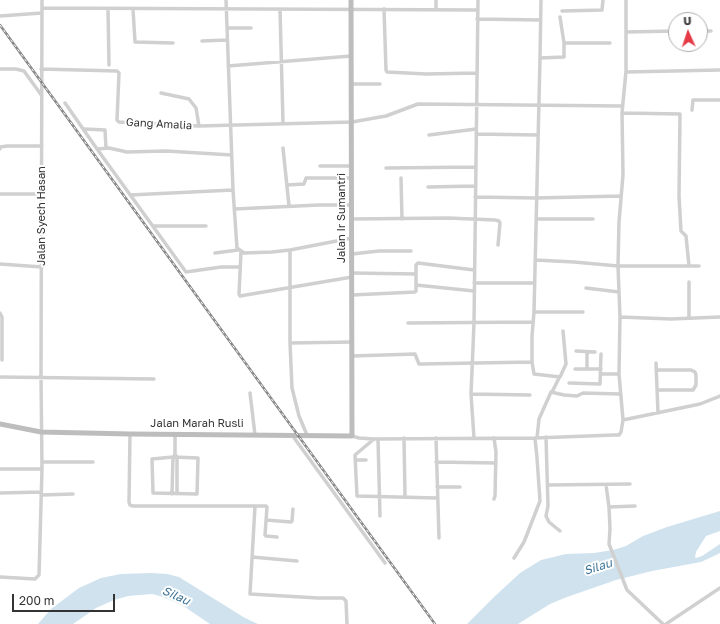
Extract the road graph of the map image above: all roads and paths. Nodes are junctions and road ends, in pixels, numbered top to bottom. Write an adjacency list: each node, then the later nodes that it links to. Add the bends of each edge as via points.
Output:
1 (42, 0): 9 (street, Jalan Syech Hasan)
2 (226, 0): 12 (street)
3 (351, 0): 14 (main road, Jalan Ir Sumantri)
4 (436, 0): 16 (street)
5 (478, 0): 17 (street)
6 (541, 0): 23 (street)
7 (603, 0): 18 (street, via 602,10)
8 (626, 0): 27 (street)
9 (42, 8): 10 (street); 19 (street, Jalan Syech Hasan)
10 (108, 9): 11 (street); 36 (street)
11 (133, 9): 12 (street); 29 (street, via 135,42)
12 (226, 9): 13 (street); 24 (street)
13 (280, 9): 14 (street); 35 (street)
14 (351, 9): 15 (street); 33 (main road, Jalan Ir Sumantri)
15 (384, 9): 16 (street); 42 (street, via 387,72)
16 (436, 10): 17 (street)
17 (478, 10): 22 (street)
18 (562, 11)
19 (42, 13): 20 (street); 39 (street, Jalan Syech Hasan)
20 (0, 16)
21 (560, 17): 31 (street)
22 (477, 19): 23 (street); 42 (street)
23 (540, 20): 34 (street)
24 (226, 28): 25 (street); 28 (street)
25 (251, 28)
26 (668, 31): 27 (street)
27 (626, 32): 41 (street)
28 (227, 40): 30 (street); 37 (street)
29 (173, 42)
30 (202, 42)
31 (564, 43): 32 (street); 34 (street, via 564,58)
32 (610, 43)
33 (351, 56): 35 (street); 43 (main road, Jalan Ir Sumantri)
34 (540, 58): 50 (street)
35 (281, 62): 37 (street); 55 (street)
36 (109, 65)
37 (228, 66): 56 (street)
38 (0, 69): 46 (street, via 24,71)
39 (41, 69): 46 (street, Jalan Syech Hasan); 57 (street, Gang Amalia, via 116,70 119,74 118,121)
40 (720, 70): 41 (street)
41 (626, 72): 51 (street)
42 (477, 73): 49 (street)
43 (351, 84): 44 (street); 54 (main road, Jalan Ir Sumantri)
44 (380, 84)
45 (161, 93): 57 (street, via 189,98 196,108)
46 (42, 97): 63 (street, Jalan Syech Hasan)
47 (720, 100): 52 (street, via 693,100)
48 (65, 103): 58 (street)
49 (477, 105): 50 (street, Gang Amalia); 54 (street, Gang Amalia, via 418,104 386,116); 59 (street)
50 (539, 105): 51 (street, Gang Amalia); 62 (street)
51 (622, 106): 53 (street)
52 (692, 110)
53 (622, 113): 83 (street); 106 (street, via 680,114 681,231 686,237)
54 (352, 122): 55 (street, Gang Amalia); 71 (main road, Jalan Ir Sumantri)
55 (283, 123): 56 (street, Gang Amalia)
56 (231, 125): 57 (street, Gang Amalia); 69 (street)
57 (199, 126)
58 (84, 129): 64 (street, via 105,130); 67 (street)
59 (476, 129): 60 (street); 61 (street)
60 (476, 134): 62 (street); 72 (street)
61 (429, 135)
62 (538, 135): 85 (street)
63 (42, 146): 66 (street, via 7,146 0,147); 81 (street, Jalan Syech Hasan)
64 (106, 148): 67 (street); 69 (street, via 129,152 166,151)
65 (283, 148): 76 (street)
66 (0, 150): 68 (street)
67 (97, 150): 82 (street)
68 (0, 154)
69 (232, 155): 79 (street)
70 (320, 166): 71 (street)
71 (352, 166): 74 (main road, Jalan Ir Sumantri)
72 (476, 167): 73 (street); 77 (street)
73 (386, 168)
74 (352, 178): 76 (street, via 306,178 304,184); 86 (main road, Jalan Ir Sumantri)
75 (401, 178): 90 (street)
76 (287, 185): 87 (street)
77 (475, 186): 78 (street); 84 (street)
78 (428, 187)
79 (233, 190): 82 (street); 88 (street)
80 (0, 194): 81 (street)
81 (42, 194): 108 (street, Jalan Syech Hasan)
82 (130, 195): 94 (street)
83 (621, 196): 85 (street); 105 (street)
84 (475, 197): 85 (street); 91 (street)
85 (536, 198): 92 (street)
86 (352, 205): 87 (street); 89 (main road, Jalan Ir Sumantri)
87 (289, 206): 88 (street)
88 (234, 209): 99 (street, via 236,245)
89 (352, 219): 90 (street); 96 (main road, Jalan Ir Sumantri)
90 (402, 219): 91 (street)
91 (475, 219): 97 (street, via 499,221); 110 (street)
92 (536, 219): 93 (street); 103 (street)
93 (593, 219)
94 (153, 226): 95 (street); 109 (street, via 186,272)
95 (206, 226)
96 (352, 238): 98 (street); 102 (main road, Jalan Ir Sumantri)
97 (498, 245)
98 (290, 250): 99 (street, via 247,253); 117 (street)
99 (240, 251): 101 (street); 109 (street)
100 (411, 251): 102 (street)
101 (215, 253)
102 (352, 254): 112 (main road, Jalan Ir Sumantri)
103 (535, 260): 105 (street); 113 (street)
104 (0, 264): 108 (street)
105 (618, 266): 106 (street); 120 (street)
106 (689, 266): 107 (street)
107 (699, 266)
108 (42, 267): 150 (street, Jalan Syech Hasan)
109 (240, 267): 117 (street, via 240,296)
110 (474, 270): 111 (street, via 418,263); 115 (street)
111 (416, 274): 112 (street); 116 (street)
112 (352, 275): 117 (street); 121 (main road, Jalan Ir Sumantri)
113 (534, 282): 115 (street); 122 (street)
114 (689, 282): 127 (street)
115 (474, 283): 119 (street)
116 (416, 285): 119 (street); 121 (street, via 415,292)
117 (289, 286): 133 (street)
118 (586, 288): 120 (street)
119 (474, 291): 130 (street)
120 (619, 292): 125 (street)
121 (352, 295): 132 (main road, Jalan Ir Sumantri)
122 (534, 312): 123 (street); 128 (street)
123 (583, 312)
124 (0, 313): 139 (street)
125 (620, 317): 127 (street); 148 (street)
126 (720, 317): 127 (street)
127 (690, 318)
128 (532, 322): 130 (street); 141 (street)
129 (408, 323): 130 (street)
130 (474, 323): 140 (street)
131 (563, 331): 151 (street, via 566,364)
132 (352, 342): 133 (street); 138 (main road, Jalan Ir Sumantri)
133 (290, 343): 169 (street, via 292,388)
134 (576, 352): 135 (street)
135 (587, 352): 136 (street); 144 (street)
136 (595, 352)
137 (601, 354): 145 (street)
138 (352, 356): 140 (street, via 416,354 420,364); 170 (main road, Jalan Ir Sumantri)
139 (2, 360)
140 (472, 362): 141 (street); 157 (street)
141 (532, 362): 151 (street, via 534,374)
142 (656, 363): 146 (street)
143 (575, 369): 144 (street)
144 (586, 369): 145 (street)
145 (601, 369): 147 (street)
146 (656, 370): 154 (street); 154 (street, via 691,370 695,372 696,378 693,390)
147 (601, 374): 148 (street); 153 (street, via 600,384)
148 (619, 374): 158 (street)
149 (0, 377): 150 (street)
150 (41, 377): 152 (street); 164 (street, Jalan Syech Hasan)
151 (559, 378): 155 (street)
152 (154, 379)
153 (569, 383)
154 (657, 390): 161 (street)
155 (552, 392): 158 (street, via 577,396 583,393); 176 (street, via 539,419)
156 (250, 393): 167 (street)
157 (471, 394): 159 (street); 174 (street)
158 (620, 394): 162 (street)
159 (530, 395)
160 (720, 396): 161 (street, via 700,404)
161 (658, 413): 162 (street)
162 (622, 420): 171 (street, via 619,435)
163 (0, 424): 164 (main road, Jalan Marah Rusli)
164 (41, 432): 165 (main road, Jalan Marah Rusli); 181 (street, Jalan Syech Hasan)
165 (130, 434): 166 (main road, Jalan Marah Rusli); 200 (street, via 129,502 132,506)
166 (175, 434): 167 (main road, Jalan Marah Rusli); 178 (street)
167 (255, 435): 168 (main road, Jalan Marah Rusli)
168 (292, 435): 169 (main road, Jalan Marah Rusli); 212 (street)
169 (307, 435): 170 (main road, Jalan Marah Rusli)
170 (352, 436): 177 (street)
171 (546, 437): 176 (street); 188 (street)
172 (404, 438): 173 (street); 177 (street); 197 (street)
173 (436, 438): 174 (street); 183 (street)
174 (474, 438): 175 (street)
175 (494, 438): 176 (street); 184 (street)
176 (536, 438): 210 (street, via 540,501 524,542)
177 (376, 439): 179 (street, via 356,454); 196 (street)
178 (175, 456): 195 (street); 195 (street, via 152,459 153,494); 195 (street, via 198,458 198,493)
179 (355, 460): 180 (street); 196 (street, via 356,495)
180 (366, 460)
181 (42, 462): 182 (street); 186 (street, Jalan Syech Hasan)
182 (93, 462)
183 (436, 462): 184 (street); 190 (street)
184 (496, 463): 199 (street)
185 (0, 469): 186 (street)
186 (42, 469): 193 (street, Jalan Syech Hasan)
187 (630, 484): 189 (street)
188 (548, 485): 189 (street); 206 (street, via 547,519)
189 (606, 485): 202 (street)
190 (437, 487): 191 (street); 198 (street)
191 (460, 487)
192 (0, 493): 193 (street)
193 (41, 493): 194 (street); 213 (street, Jalan Syech Hasan, via 39,575 34,579)
194 (73, 494)
195 (174, 494)
196 (379, 497): 197 (street); 204 (street)
197 (406, 497): 198 (street)
198 (437, 498): 208 (street)
199 (494, 499)
200 (255, 506): 205 (street, via 267,507); 209 (street)
201 (635, 506): 202 (street)
202 (608, 507): 216 (street, via 609,544 624,583 630,594)
203 (293, 509): 205 (street, via 291,522)
204 (380, 516)
205 (266, 520): 207 (street, via 265,535)
206 (560, 531)
207 (277, 537)
208 (439, 538)
209 (252, 557): 211 (street); 215 (street, via 250,594 343,598 346,600)
210 (514, 558)
211 (297, 562)
212 (385, 563)
213 (0, 577)
214 (720, 588): 216 (street)
215 (347, 624)
216 (664, 624)

